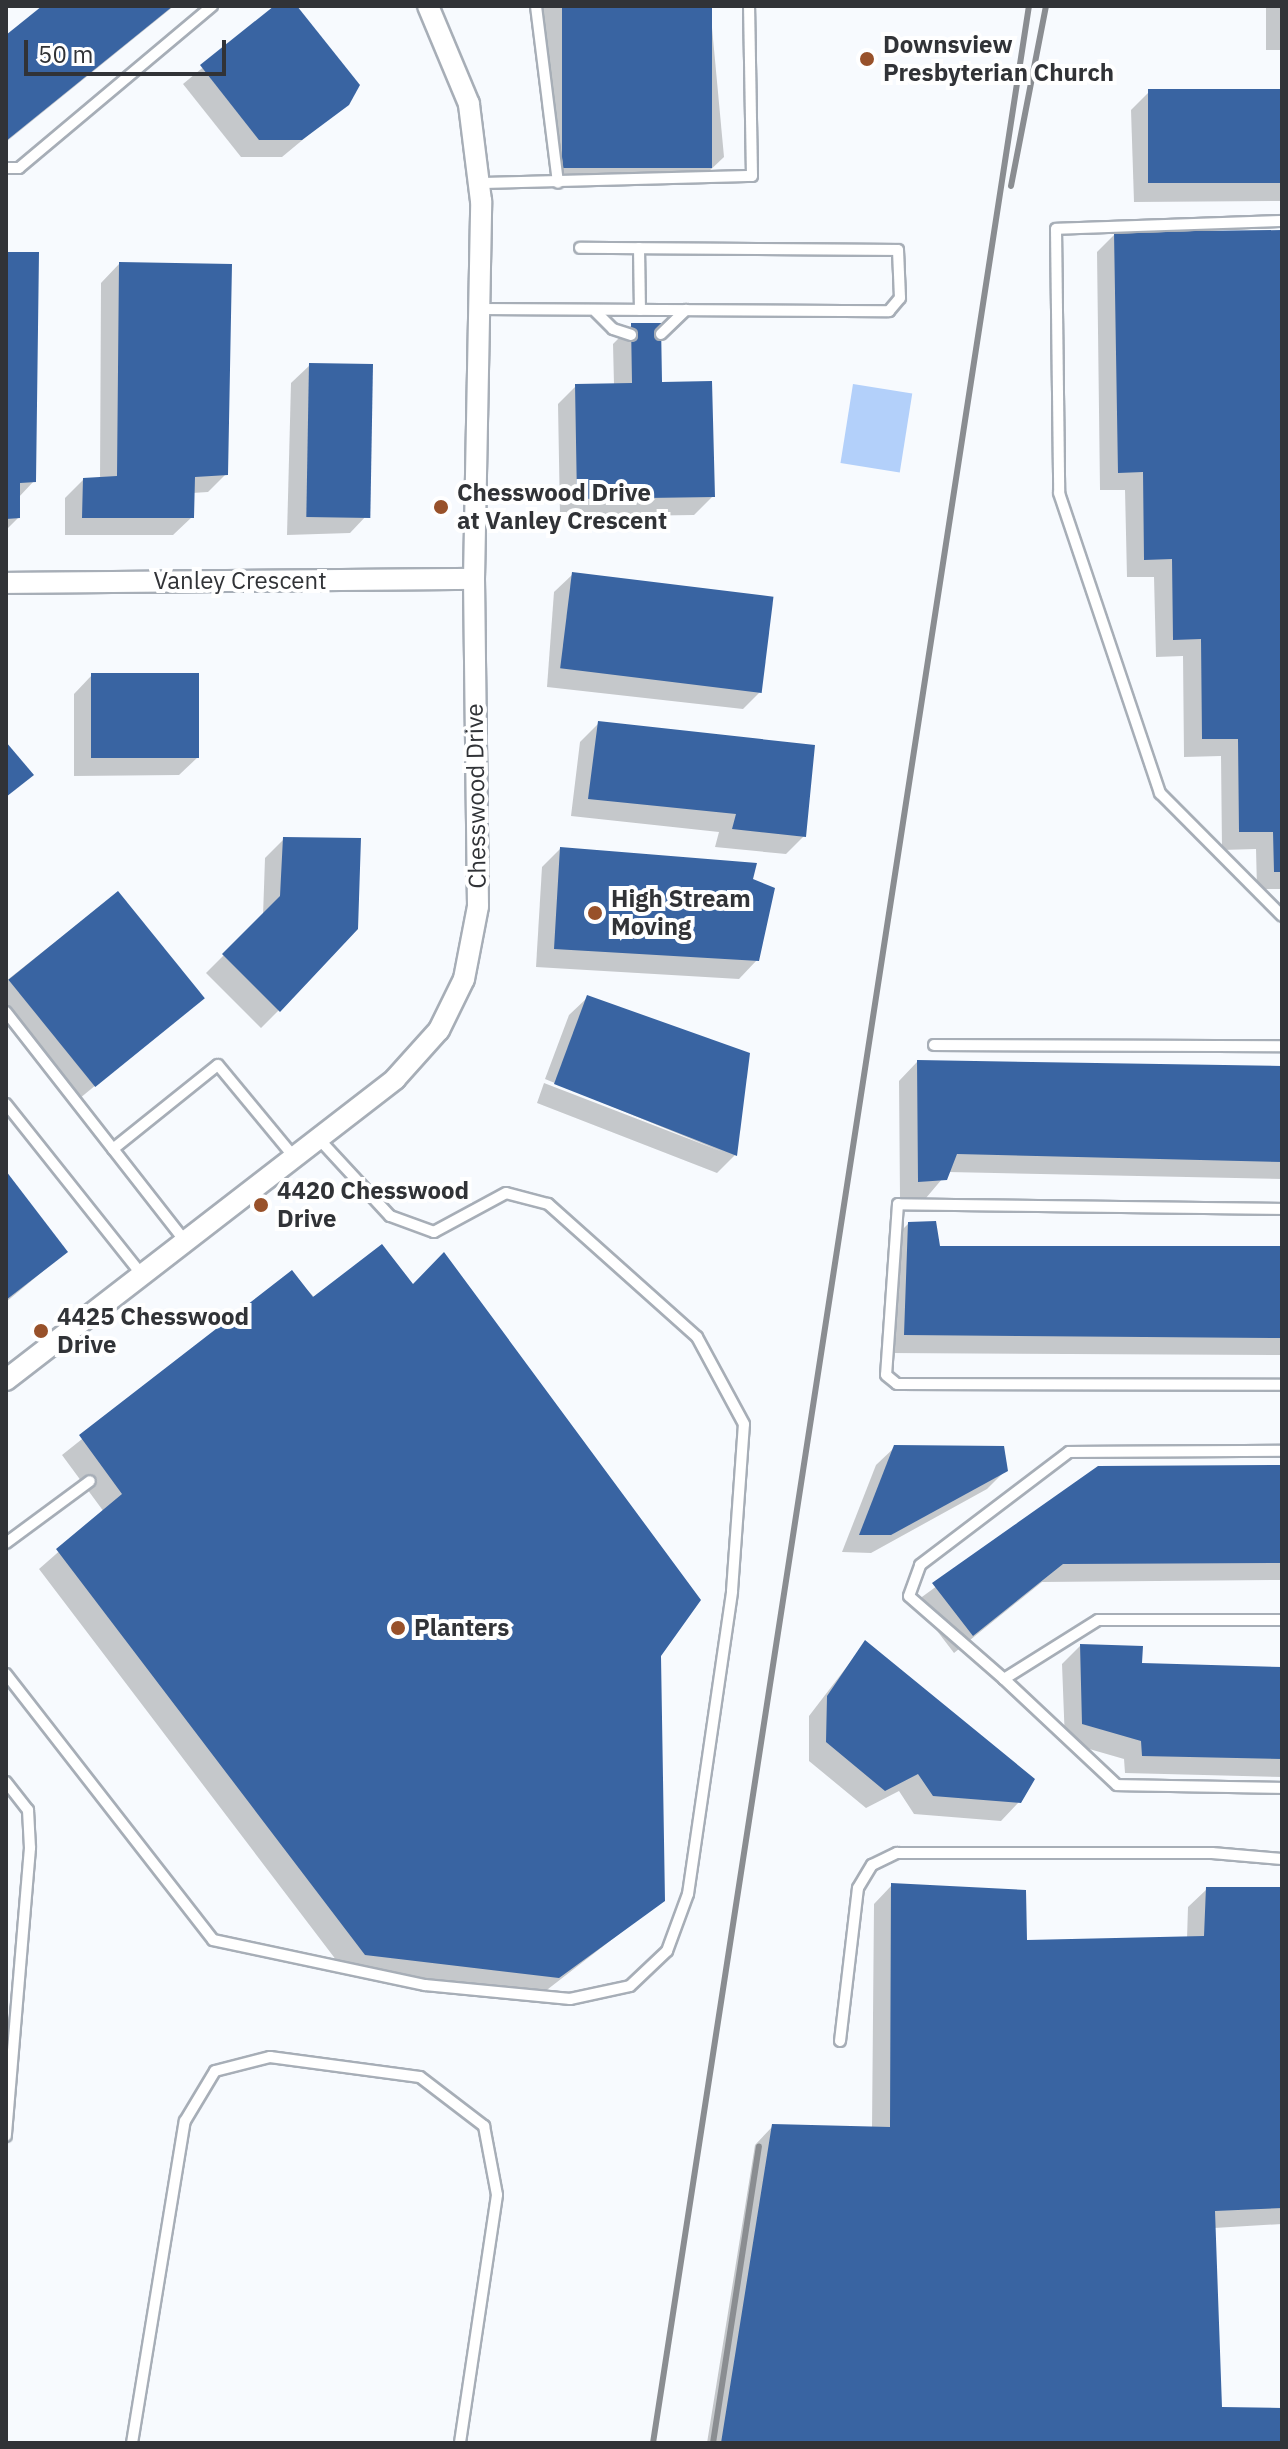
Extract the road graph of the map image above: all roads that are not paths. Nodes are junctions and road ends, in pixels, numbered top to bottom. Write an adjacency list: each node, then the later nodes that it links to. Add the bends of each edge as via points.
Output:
1 (212, 6): 5 (lane, via 19,168)
2 (428, 6): 6 (street, Chesswood Drive, via 469,104)
3 (536, 6): 7 (lane)
4 (749, 6): 7 (lane, via 752,176)
5 (6, 168)
6 (479, 183): 7 (lane); 11 (street, Chesswood Drive)
7 (558, 183)
8 (1282, 221): 19 (lane, via 1056,229 1059,493 1160,793)
9 (580, 248): 10 (lane)
10 (639, 248): 12 (lane); 13 (lane, via 888,248 902,257 900,298 889,311)
11 (479, 309): 14 (lane); 17 (street, Chesswood Drive)
12 (640, 310): 13 (lane); 14 (lane)
13 (686, 310): 15 (lane)
14 (596, 312): 16 (lane, via 613,329)
15 (661, 334)
16 (631, 335)
17 (474, 579): 18 (street, Vanley Crescent); 24 (street, Chesswood Drive, via 478,906 464,979 439,1030 395,1079)
18 (6, 583)
19 (1282, 916)
20 (6, 1012): 25 (lane)
21 (934, 1045): 22 (lane)
22 (1282, 1046)
23 (6, 1104): 29 (lane)
24 (319, 1139): 26 (street, Chesswood Drive); 36 (lane, via 390,1216 434,1232 506,1193 548,1204 697,1337 744,1424 730,1606 688,1894 667,1951 630,1986 570,1999 425,1985 213,1940)
25 (113, 1149): 26 (lane, via 218,1065); 28 (lane)
26 (295, 1158): 28 (street, Chesswood Drive)
27 (1282, 1209): 31 (lane, via 898,1204 886,1375 897,1384)
28 (186, 1242): 29 (street, Chesswood Drive)
29 (143, 1276): 30 (street, Chesswood Drive)
30 (6, 1380)
31 (1282, 1385)
32 (1282, 1451): 37 (lane, via 1069,1452 920,1565 909,1596)
33 (90, 1481): 34 (lane)
34 (6, 1543)
35 (1282, 1620): 37 (lane, via 1098,1620)
36 (6, 1674)
37 (1004, 1679): 39 (lane, via 1117,1785)
38 (6, 1782): 42 (lane, via 28,1810 30,1848)
39 (1282, 1788)
40 (1282, 1859): 41 (lane, via 1212,1853 897,1853 872,1865 858,1888)
41 (840, 2041)
42 (6, 2136)
43 (132, 2443): 44 (lane, via 185,2121 215,2071 270,2057 420,2077 484,2126 497,2195)
44 (460, 2443)

